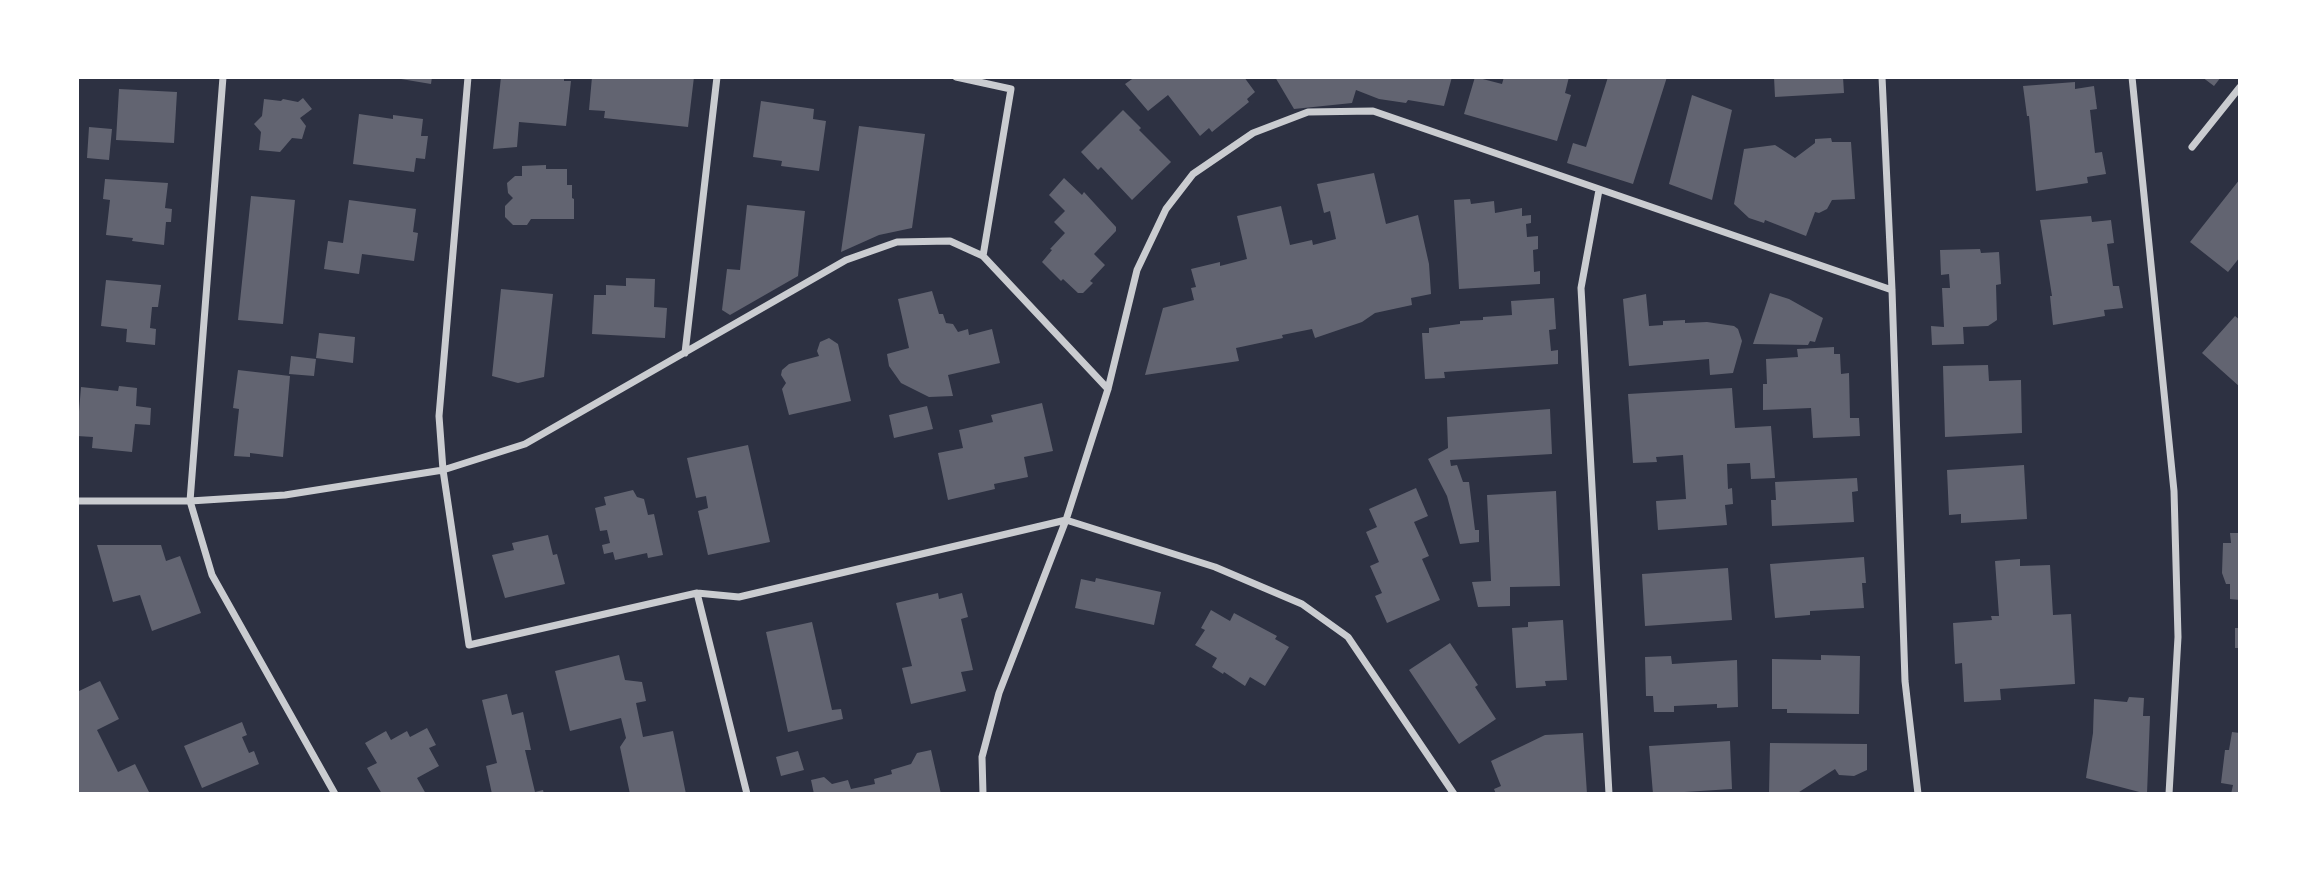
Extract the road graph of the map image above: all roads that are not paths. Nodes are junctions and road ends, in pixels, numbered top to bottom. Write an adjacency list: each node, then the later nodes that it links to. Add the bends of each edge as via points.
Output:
1 (223, 77): 16 (street)
2 (467, 77): 14 (street, via 439,415)
3 (717, 77): 12 (street)
4 (956, 77): 10 (street, via 1011,89)
5 (1882, 77): 11 (street)
6 (2132, 77): 25 (street, via 2174,491 2178,637)
7 (2240, 87): 8 (street)
8 (2192, 147)
9 (1600, 190): 11 (street); 13 (street, via 1373,111 1308,112 1252,133 1192,174 1166,209 1137,270); 23 (street, via 1581,288)
10 (983, 256): 12 (street, via 950,241 897,242 846,260); 13 (street)
11 (1892, 290): 24 (street, via 1905,681)
12 (685, 353): 14 (street, via 526,444)
13 (1108, 389): 17 (street)
14 (443, 470): 16 (street, via 285,495); 18 (street, via 469,645)
15 (77, 501): 16 (street)
16 (190, 501): 19 (street, via 212,575)
17 (1066, 520): 18 (street, via 739,597); 21 (street, via 999,693 982,757); 22 (street, via 1215,567 1302,604 1348,637)
18 (697, 593): 20 (street)
19 (335, 794)
20 (747, 794)
21 (983, 794)
22 (1454, 794)
23 (1609, 794)
24 (1918, 794)
25 (2169, 794)

